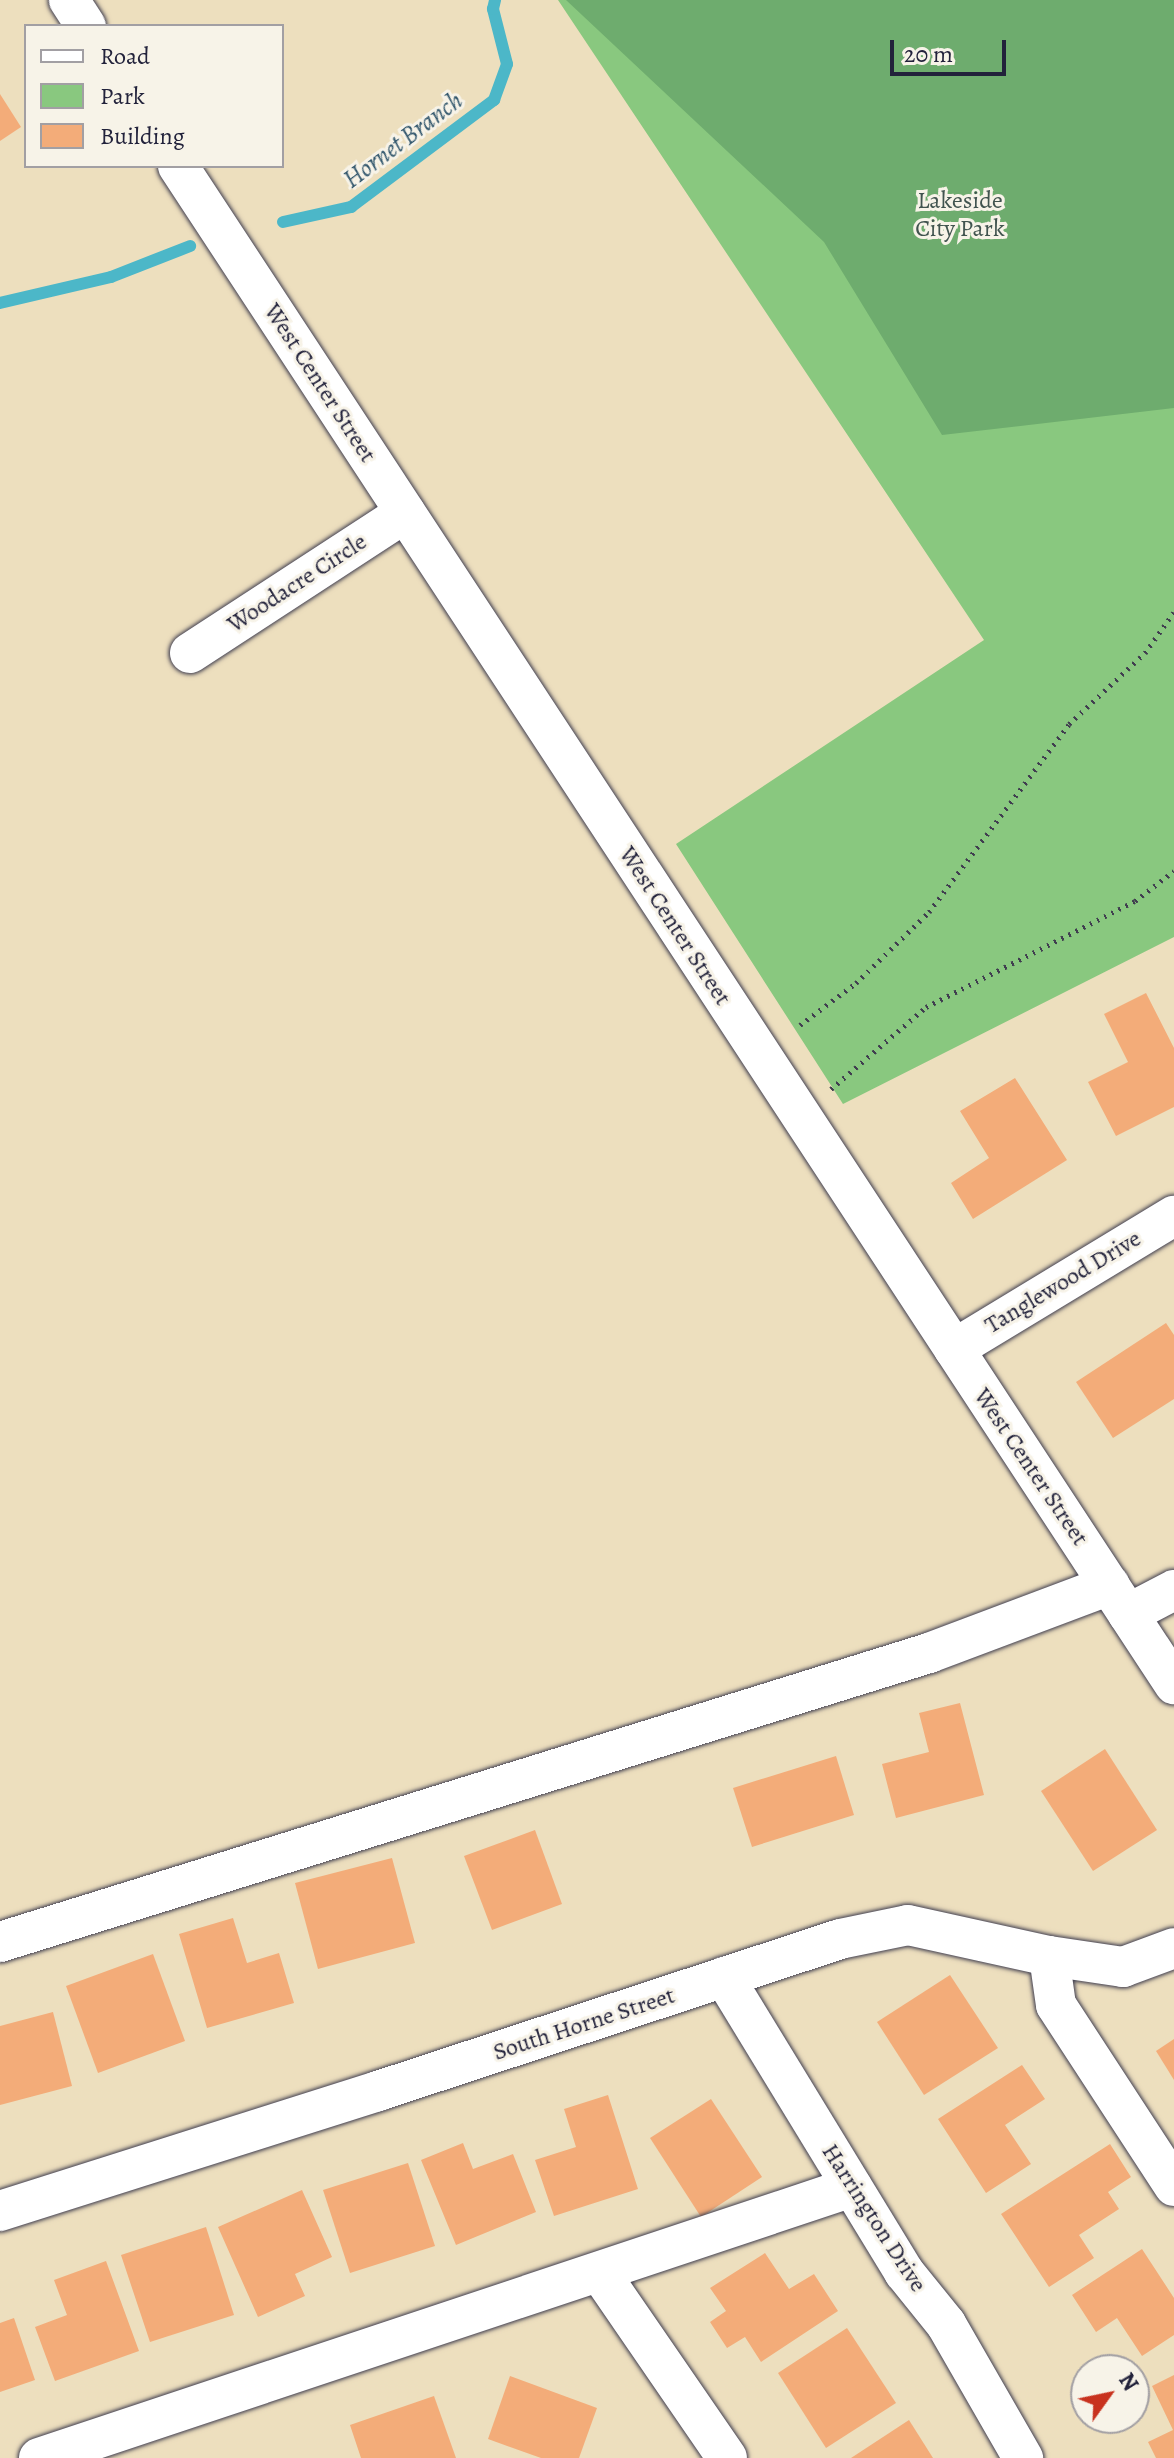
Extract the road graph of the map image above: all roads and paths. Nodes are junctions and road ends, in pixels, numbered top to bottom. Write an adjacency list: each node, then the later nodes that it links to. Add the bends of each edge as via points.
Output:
1 (69, 0): 2 (street)
2 (85, 24)
3 (179, 168): 4 (street, West Center Street)
4 (405, 513): 6 (street, Woodacre Circle); 9 (street, West Center Street)
5 (1174, 612): 8 (path, via 1145,653 1069,724 929,912 856,983)
6 (190, 653)
7 (1174, 871): 9 (path, via 1135,901 926,1007)
8 (800, 1025)
9 (800, 1115): 11 (street, West Center Street)
10 (1174, 1216): 11 (street, Tanglewood Drive)
11 (954, 1349): 13 (street, West Center Street)
12 (1174, 1590): 13 (street)
13 (1119, 1600): 14 (street, West Center Street); 15 (street, via 929,1653)
14 (1174, 1684)
15 (0, 1942)
16 (1174, 1948): 17 (street, South Horne Street, via 1123,1967)
17 (1049, 1956): 18 (street, South Horne Street, via 908,1925 840,1939); 19 (street, via 1056,2005)
18 (724, 1977): 20 (street, Harrington Drive); 21 (street, South Horne Street)
19 (1174, 2186)
20 (852, 2187): 22 (street); 25 (street, Harrington Drive, via 904,2272 946,2324)
21 (0, 2211)
22 (600, 2273): 23 (street); 24 (street)
23 (39, 2458)
24 (727, 2458)
25 (1023, 2458)

